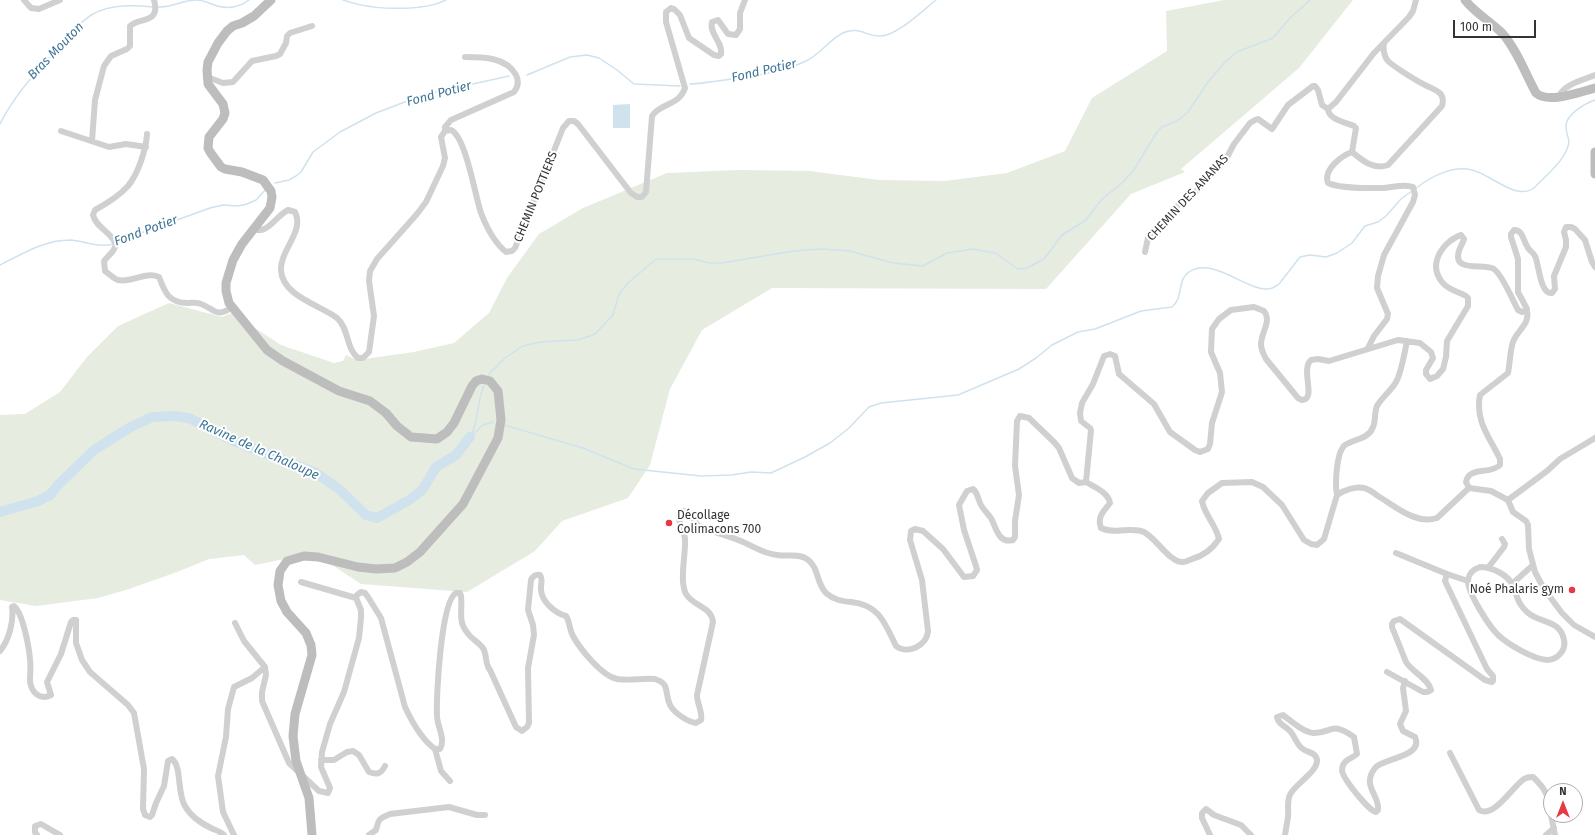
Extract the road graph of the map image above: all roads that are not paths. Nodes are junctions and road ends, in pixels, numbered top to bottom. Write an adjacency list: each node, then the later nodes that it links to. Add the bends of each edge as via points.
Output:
1 (24, 0): 2 (street, via 30,8 39,9)
2 (60, 0)
3 (154, 0): 19 (street, via 150,18 132,24 129,28 130,46 111,56 107,61 95,100)
4 (745, 0): 16 (street, CHEMIN POTTIERS, via 740,14 740,29 736,35 728,34 718,20 712,22 711,29 721,50 719,56 689,38 678,12 671,8 666,12 666,22 685,88 678,99 652,116 646,192 642,197 631,193 578,124 574,121 569,122 563,128 515,248 506,252 495,239 481,213 465,155 456,134 451,130)
5 (1416, 0): 9 (street, via 1409,17)
6 (1465, 0): 14 (main road, via 1502,34 1514,51 1536,94 1543,98)
7 (271, 1): 12 (main road, via 254,16 227,31 208,62)
8 (312, 26): 12 (street, via 290,33 280,54 252,61 233,82 223,83)
9 (1384, 43): 15 (street); 21 (street, via 1384,52 1389,62 1440,92 1443,98 1442,106 1388,165 1373,167)
10 (465, 57): 16 (street, via 491,59 510,66 518,78 516,89 451,120)
11 (1595, 75): 14 (street, via 1569,86)
12 (207, 77): 24 (main road, via 212,90 223,104 225,113 209,136 210,152 221,167 258,177 271,191 270,208)
13 (1595, 88): 14 (main road)
14 (1559, 96)
15 (1328, 109): 21 (street, CHEMIN DES ANANAS, via 1333,117 1356,128); 25 (street, CHEMIN DES ANANAS, via 1322,105 1318,90 1313,86 1288,105 1272,129 1258,119 1250,123 1225,161 1148,238)
16 (444, 131): 24 (street, via 441,137 445,158 443,166 426,202 376,259 370,271 374,316 368,352 363,358 358,358 353,352 337,319 294,292 282,278 282,262 297,228 295,212 283,212 264,230)
17 (62, 132): 19 (street)
18 (147, 134): 20 (street)
19 (92, 141): 20 (street, via 109,147 126,144)
20 (146, 147): 27 (street, via 129,185 95,210 93,215 95,222 114,242 113,250 104,261 106,271 118,280 152,275 159,277 164,292 179,302 200,304 218,313)
21 (1352, 152): 30 (street, via 1341,158 1330,170 1328,183 1363,188 1405,185 1413,187 1415,195 1384,255 1377,288 1388,314)
22 (1595, 152): 23 (main road)
23 (1595, 174)
24 (254, 229): 27 (main road, via 236,252 229,272 226,291)
25 (1145, 252)
26 (1595, 268): 28 (street, via 1585,240 1575,229 1566,227 1566,247 1554,276 1555,289 1552,293 1546,292 1535,256 1527,248 1521,233 1514,230 1511,234 1518,259 1518,292 1526,304)
27 (231, 308): 55 (main road, via 267,350 339,391 370,401 411,436 437,439 447,432 476,382 482,379 490,381 498,391 501,420 498,438 463,504 408,562 395,568 376,570 304,556 287,561 280,571 278,585 281,601 287,612 306,633 312,655 296,714 293,736)
28 (1527, 311): 29 (street, via 1518,310 1495,270 1486,266 1472,267 1460,261 1458,252 1464,239 1457,236 1442,248 1435,264 1441,281 1450,290 1466,296 1468,306 1447,341 1446,362 1437,376 1430,379 1426,374 1433,358 1431,352 1420,343); 33 (street, via 1527,322 1513,341 1508,373 1480,395 1478,405 1479,416 1500,459 1500,465 1497,469 1471,473 1467,476 1466,482)
29 (1407, 341): 30 (street, via 1398,340); 34 (street, via 1397,381 1377,406 1373,427 1369,433 1345,445 1340,451 1336,488)
30 (1368, 348): 32 (street, via 1329,360 1311,360 1306,367 1309,395 1302,400 1263,354 1261,344 1267,319 1264,311 1247,307 1226,313 1215,324 1211,335 1211,352 1222,379 1221,397 1212,423 1210,444 1200,452 1170,432 1154,404 1119,374 1115,356 1104,356 1082,403 1080,413 1081,422 1091,430)
31 (1595, 438): 35 (street, via 1560,459)
32 (1086, 482): 34 (street, via 1109,498 1110,503 1100,516 1101,528 1108,532 1143,532 1173,558 1184,562 1208,551 1219,539 1217,529 1202,501 1222,483 1252,482 1263,486 1282,505 1304,540 1317,545 1324,539); 51 (street, via 1079,484 1072,478 1059,448 1029,418 1018,418 1015,466 1019,495 1015,537 1010,540 999,537 973,489 967,491 959,505 977,570 973,576 964,577 949,555 924,532 915,529 911,531 910,540 922,580 928,631 924,641 905,651 896,646 876,611 857,603 830,597 818,580 815,568 806,558 768,554 700,526 687,511 680,512 678,520 685,541 684,590 691,600 711,614 713,622 697,694 702,717 696,723 670,706 666,688 660,681 618,679 607,675 574,639 566,616 559,614 546,601 541,592 541,577 536,574 531,580 528,610 534,629 528,668 529,722 527,728 518,730 486,665 484,649 463,626 460,614 461,596 460,593 456,593 451,598 442,628 436,715 442,744 440,749)
33 (1469, 488): 34 (street, via 1437,518 1431,520 1406,514 1365,488 1353,488); 35 (street, via 1491,491)
34 (1338, 495)
35 (1508, 500): 38 (street, via 1513,512 1528,525 1528,543)
36 (1502, 539): 39 (street, via 1504,547)
37 (1396, 553): 40 (street)
38 (1533, 565): 43 (street); 46 (street, via 1544,589 1562,613 1574,625)
39 (1488, 568): 42 (street, via 1480,567 1474,570); 43 (street, via 1497,571)
40 (1447, 574): 42 (street); 50 (street, via 1445,580 1487,669 1493,676 1493,681 1485,680 1400,619 1396,619 1392,627 1406,662 1430,685 1431,690 1423,692)
41 (300, 582): 44 (street)
42 (1468, 582): 43 (street, via 1486,621 1498,635 1541,659 1549,660 1558,656 1564,645 1557,626 1528,613 1520,604)
43 (1512, 584)
44 (356, 598): 51 (street, via 359,593 365,593 378,613 405,707 413,724); 53 (street, via 361,610 359,638 344,692 324,743)
45 (235, 623): 48 (street, via 243,639)
46 (1595, 637)
47 (0, 651): 62 (street, via 6,643 14,606 19,612 30,658 30,681 38,696 47,697 51,693 47,682 61,654 71,622 76,620 76,643 86,666 134,712 144,769 145,815 152,815 164,786 168,761 172,759 176,764 181,799 190,814)
48 (265, 667): 55 (street, via 262,701 289,762); 63 (street, via 252,678 234,687 229,703 218,782 223,812)
49 (1387, 672): 50 (street)
50 (1404, 682): 68 (street, via 1406,711 1400,724 1403,731 1415,737 1416,745 1406,755 1382,762 1371,774 1370,784 1379,806 1376,812 1372,811 1342,773 1344,762 1357,754 1354,737 1337,728 1311,733 1283,715 1277,717 1298,745 1313,753 1317,761 1315,768 1290,794)
51 (435, 749): 56 (street, via 441,771)
52 (1450, 753): 57 (street, via 1481,812 1489,811 1501,803 1523,779 1533,777)
53 (321, 760): 54 (street, via 334,760 346,752 353,751 359,755 369,772 378,774); 55 (street, via 323,773 330,784 328,793 319,791)
54 (385, 766)
55 (300, 772): 64 (main road, via 309,798)
56 (450, 781)
57 (1543, 786)
58 (485, 815): 65 (street, via 449,807 390,814 378,820 376,830)
59 (1555, 832): 69 (street)
60 (37, 835): 61 (street, via 35,826 41,824)
61 (60, 835)
62 (224, 835)
63 (234, 835)
64 (312, 835)
65 (368, 835)
66 (1210, 835): 67 (street, via 1202,818 1202,813 1206,809 1214,815 1241,825)
67 (1251, 835)
68 (1285, 835)
69 (1546, 835)

